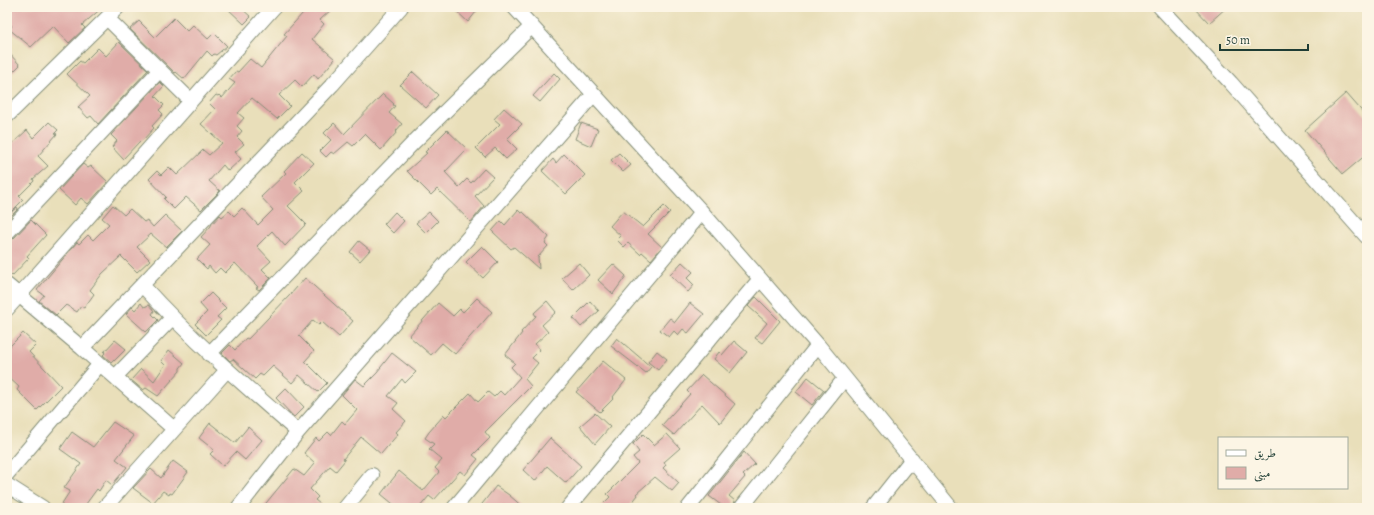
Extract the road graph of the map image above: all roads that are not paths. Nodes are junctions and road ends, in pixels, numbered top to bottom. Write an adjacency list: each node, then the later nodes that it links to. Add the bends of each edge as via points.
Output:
1 (118, 7): 6 (street)
2 (274, 7): 10 (street)
3 (402, 7): 17 (street)
4 (514, 7): 7 (street)
5 (1160, 7): 14 (street)
6 (106, 18): 8 (street); 11 (street)
7 (532, 26): 9 (street); 23 (street, via 415,141)
8 (160, 70): 10 (street); 13 (street)
9 (594, 94): 12 (street); 29 (street)
10 (191, 101): 18 (street)
11 (7, 116)
12 (702, 212): 15 (street); 38 (street)
13 (7, 233)
14 (1367, 237)
15 (760, 279): 21 (street); 39 (street)
16 (7, 285): 18 (street)
17 (142, 286): 20 (street); 22 (street)
18 (19, 296): 19 (street); 22 (street)
19 (7, 309)
20 (172, 318): 23 (street); 26 (street)
21 (818, 345): 27 (street); 40 (street)
22 (82, 348): 24 (street)
23 (209, 354): 25 (street)
24 (100, 364): 26 (street); 31 (street)
25 (227, 370): 28 (street); 29 (street)
26 (115, 377): 28 (street)
27 (845, 378): 30 (street); 41 (street)
28 (174, 429): 35 (street)
29 (298, 432): 36 (street)
30 (912, 459): 42 (street); 43 (street)
31 (7, 474)
32 (372, 475): 37 (street)
33 (7, 485): 34 (street)
34 (43, 508)
35 (104, 508)
36 (238, 508)
37 (345, 508)
38 (454, 508)
39 (568, 508)
40 (688, 508)
41 (741, 508)
42 (872, 508)
43 (951, 508)

